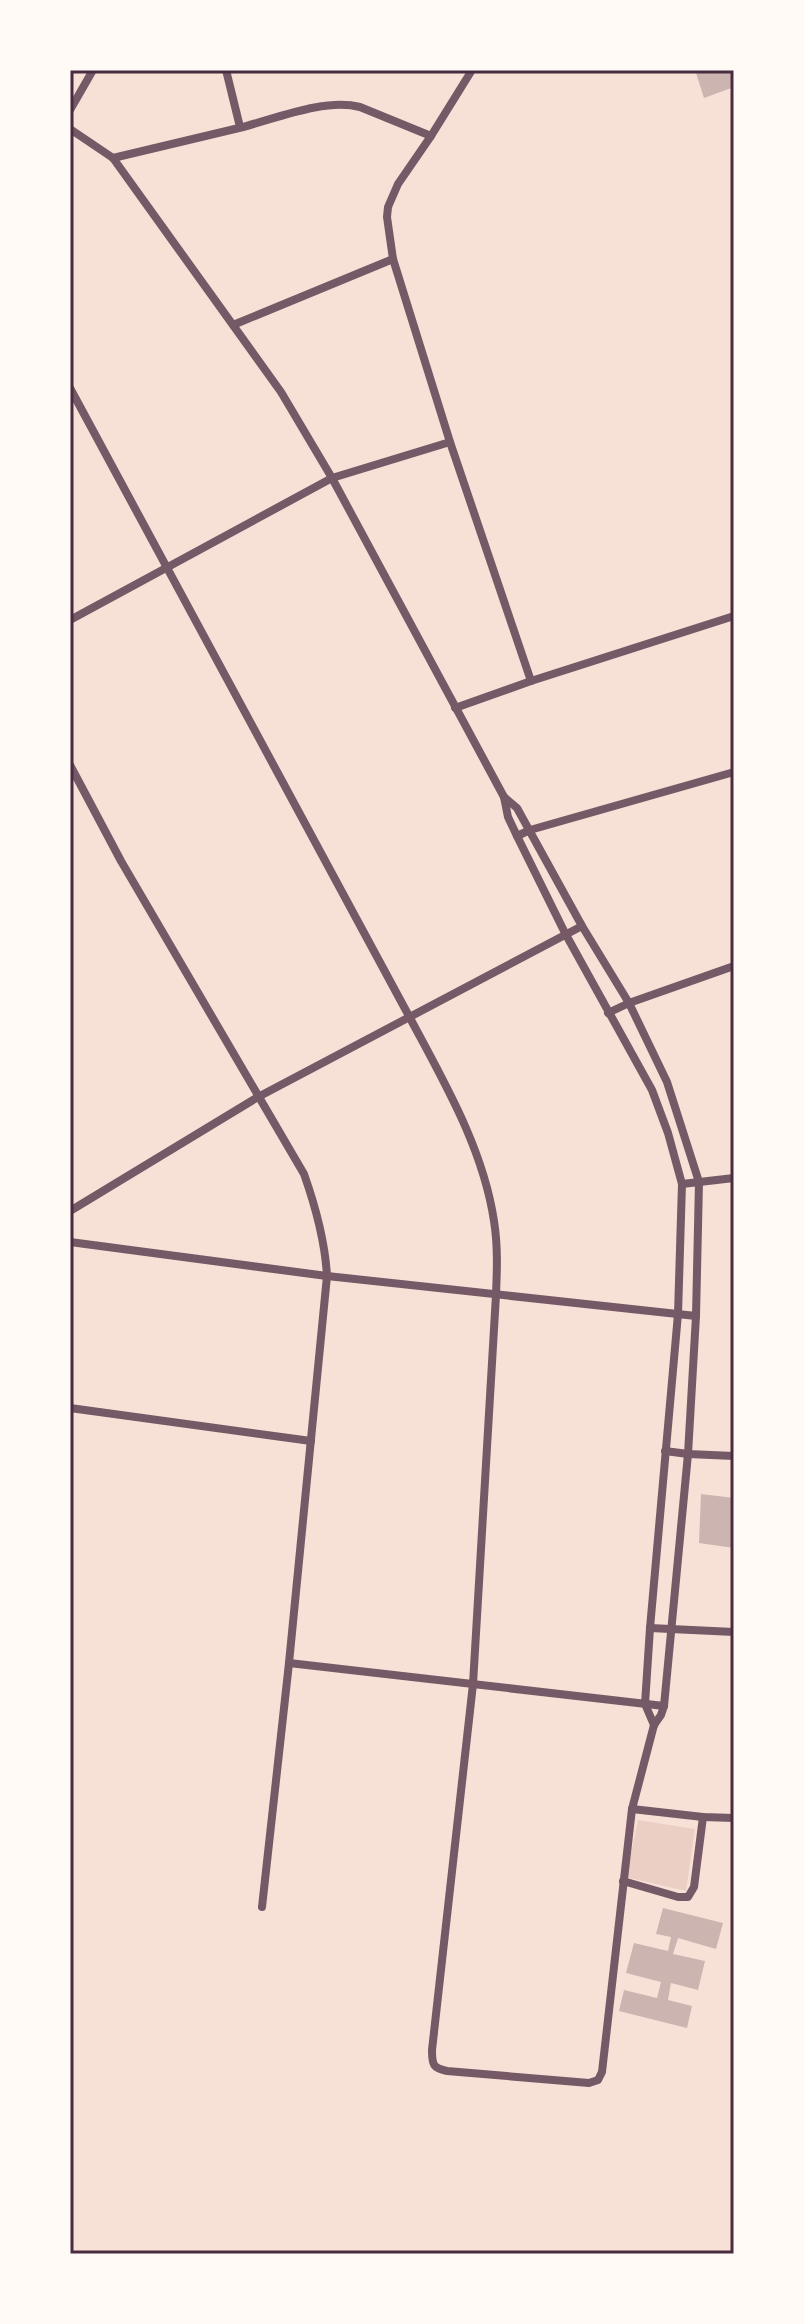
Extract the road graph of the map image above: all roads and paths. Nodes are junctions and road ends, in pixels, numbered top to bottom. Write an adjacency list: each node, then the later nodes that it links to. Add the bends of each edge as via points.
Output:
1 (93, 70): 4 (street)
2 (226, 70): 5 (street)
3 (472, 70): 7 (street)
4 (70, 110)
5 (240, 127): 7 (street, via 349,105); 8 (street)
6 (70, 129): 8 (street)
7 (431, 136): 9 (street, via 388,207)
8 (113, 158): 10 (street)
9 (393, 259): 10 (street); 12 (street)
10 (233, 325): 13 (street)
11 (70, 388): 14 (street)
12 (450, 442): 13 (street); 17 (street)
13 (332, 478): 14 (street); 18 (street)
14 (167, 567): 16 (street); 29 (street)
15 (734, 616): 17 (street)
16 (70, 620)
17 (531, 681): 18 (street)
18 (455, 708): 21 (street)
19 (70, 765): 30 (street)
20 (734, 772): 22 (street)
21 (504, 797): 22 (street); 23 (street)
22 (530, 830): 23 (street); 24 (street)
23 (517, 836): 25 (street)
24 (582, 926): 25 (street); 27 (street)
25 (565, 933): 28 (street); 29 (street)
26 (734, 966): 27 (street)
27 (629, 1003): 28 (street); 32 (street, via 667,1082)
28 (608, 1013): 33 (street, via 652,1090)
29 (410, 1018): 30 (street); 37 (street, via 480,1165 494,1220)
30 (258, 1097): 34 (street); 36 (street, via 304,1174 323,1238)
31 (734, 1178): 32 (street)
32 (699, 1182): 33 (street); 39 (street)
33 (682, 1184): 38 (street)
34 (70, 1211)
35 (70, 1242): 36 (street)
36 (327, 1276): 37 (street); 41 (street)
37 (496, 1295): 38 (street); 49 (street)
38 (678, 1314): 39 (street); 42 (street)
39 (696, 1316): 43 (street)
40 (70, 1408): 41 (street)
41 (311, 1441): 48 (street)
42 (665, 1451): 43 (street); 45 (street)
43 (688, 1454): 44 (street); 46 (street)
44 (734, 1456)
45 (650, 1628): 46 (street); 50 (street)
46 (671, 1630): 47 (street); 51 (street)
47 (734, 1632)
48 (289, 1663): 49 (street); 57 (street)
49 (473, 1684): 50 (street); 56 (street, via 432,2065 447,2071 575,2083 598,2080)
50 (645, 1704): 51 (street); 52 (street)
51 (664, 1706): 52 (street)
52 (654, 1725): 53 (street)
53 (632, 1809): 54 (street); 56 (street)
54 (703, 1817): 55 (street); 56 (street, via 694,1887 688,1897)
55 (734, 1818)
56 (623, 1881)
57 (262, 1907)

